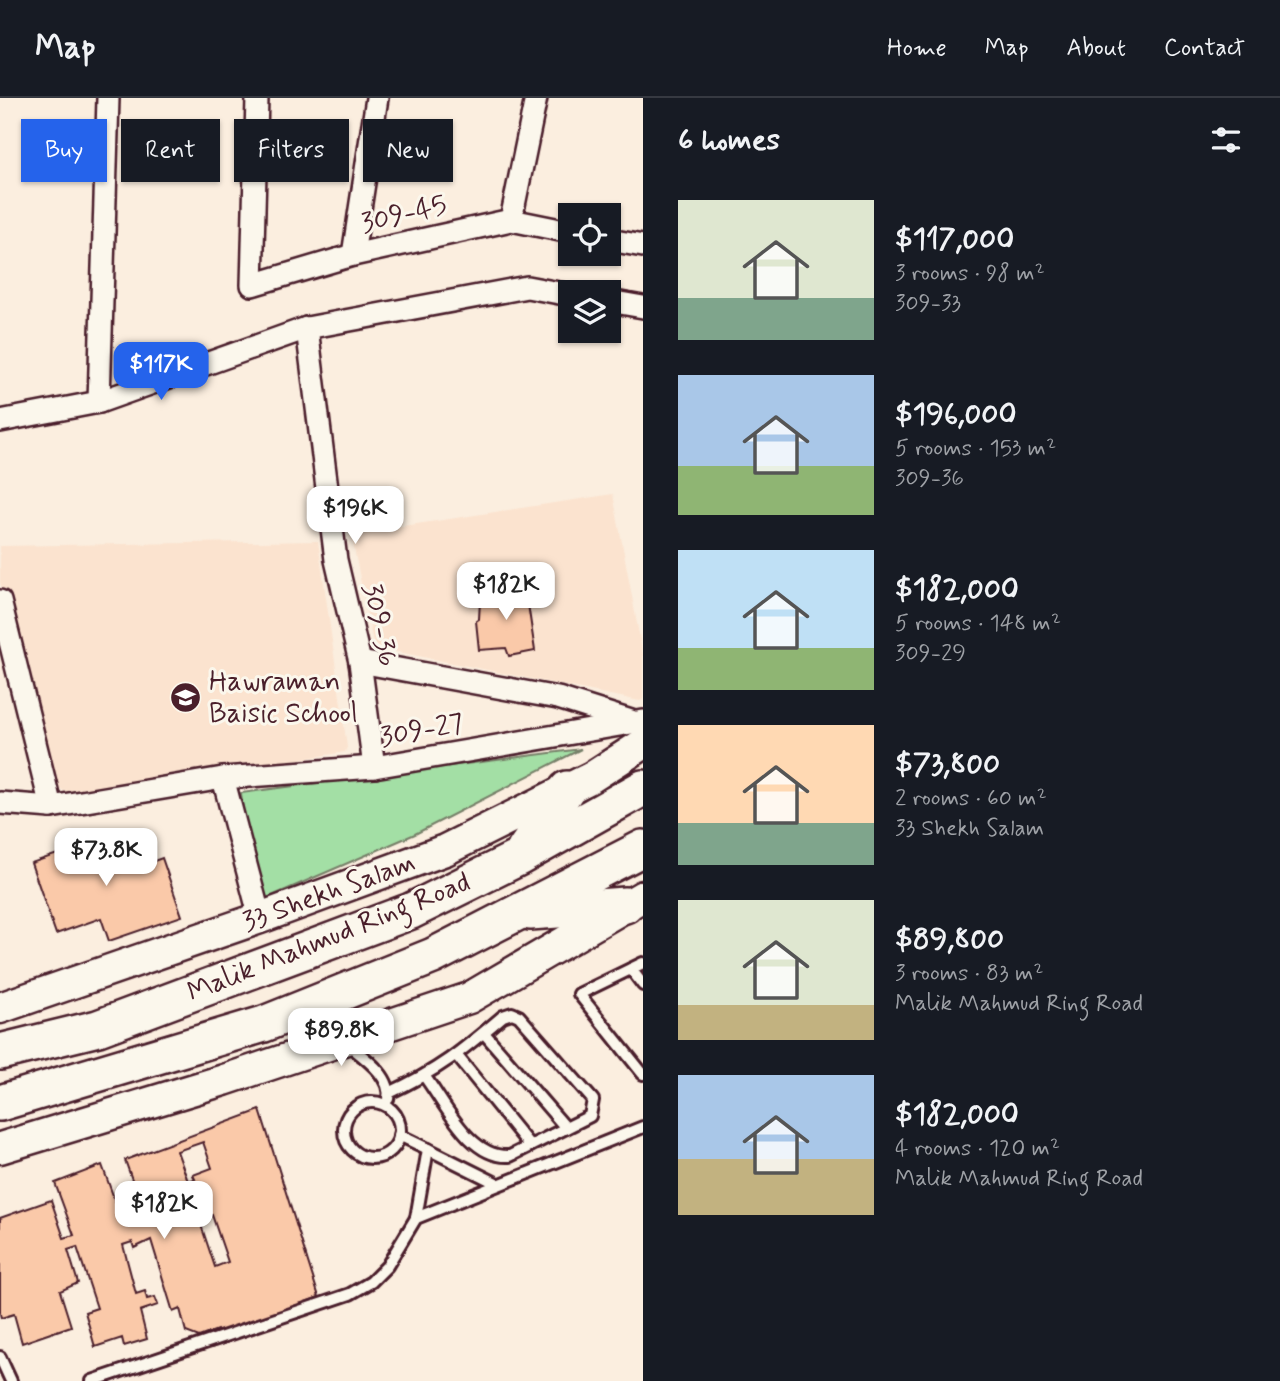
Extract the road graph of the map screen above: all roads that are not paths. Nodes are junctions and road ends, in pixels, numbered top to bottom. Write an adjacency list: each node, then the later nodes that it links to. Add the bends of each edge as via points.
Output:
1 (108, 98): 14 (street)
2 (257, 98): 9 (street, 309-45, via 252,285)
3 (377, 98): 9 (street)
4 (536, 98): 5 (street)
5 (510, 220): 6 (street, 309-45); 9 (street, 309-45)
6 (558, 230)
7 (621, 242): 8 (street)
8 (643, 246)
9 (353, 256)
10 (558, 293): 13 (street, via 527,287)
11 (621, 303): 12 (street)
12 (643, 307)
13 (307, 328): 14 (street); 17 (street, 309-36, via 335,560)
14 (99, 401): 15 (street)
15 (0, 421)
16 (0, 601): 24 (street)
17 (360, 662): 18 (street, via 558,698); 19 (street, 309-36)
18 (641, 729): 19 (street, 309-27); 22 (main road, 33 Shekh Salam)
19 (374, 767): 20 (street, 309-27)
20 (223, 778): 24 (street, 309-27); 29 (street)
21 (643, 788): 26 (highway, Malik Mahmud Ring Road)
22 (567, 789): 26 (highway); 29 (main road, 33 Shekh Salam, via 445,850)
23 (0, 803): 24 (street, 309-27)
24 (51, 807)
25 (643, 848): 28 (highway, Malik Mahmud Ring Road)
26 (520, 857): 36 (highway, Malik Mahmud Ring Road, via 411,911 207,990 98,1028)
27 (634, 901): 28 (highway); 35 (main road, via 469,998)
28 (517, 913): 41 (highway, Malik Mahmud Ring Road, via 433,956 264,1024)
29 (260, 918): 33 (main road, 33 Shekh Salam)
30 (643, 963): 31 (lane)
31 (631, 969): 32 (lane); 38 (lane, via 579,994)
32 (643, 985)
33 (0, 1008)
34 (484, 1033): 37 (lane); 44 (lane); 44 (lane, via 503,1016 519,1016 584,1089 593,1100 590,1116)
35 (342, 1041): 40 (lane, via 383,1078); 47 (main road)
36 (0, 1052)
37 (457, 1056): 39 (lane); 46 (lane)
38 (643, 1074)
39 (425, 1077): 40 (lane); 46 (lane, via 476,1146 495,1157 510,1156)
40 (389, 1093): 42 (lane)
41 (0, 1103)
42 (387, 1106): 45 (lane, via 398,1120); 45 (lane, via 369,1102 354,1109 345,1124 347,1141 359,1154 378,1157 394,1147)
43 (643, 1127): 49 (lane)
44 (566, 1128): 46 (lane)
45 (399, 1135): 48 (lane)
46 (530, 1146)
47 (0, 1147)
48 (428, 1149): 49 (lane); 50 (lane)
49 (496, 1183): 50 (lane)
50 (416, 1217): 53 (lane, via 387,1266 361,1288)
51 (0, 1357): 52 (lane)
52 (11, 1381)
53 (92, 1381)

